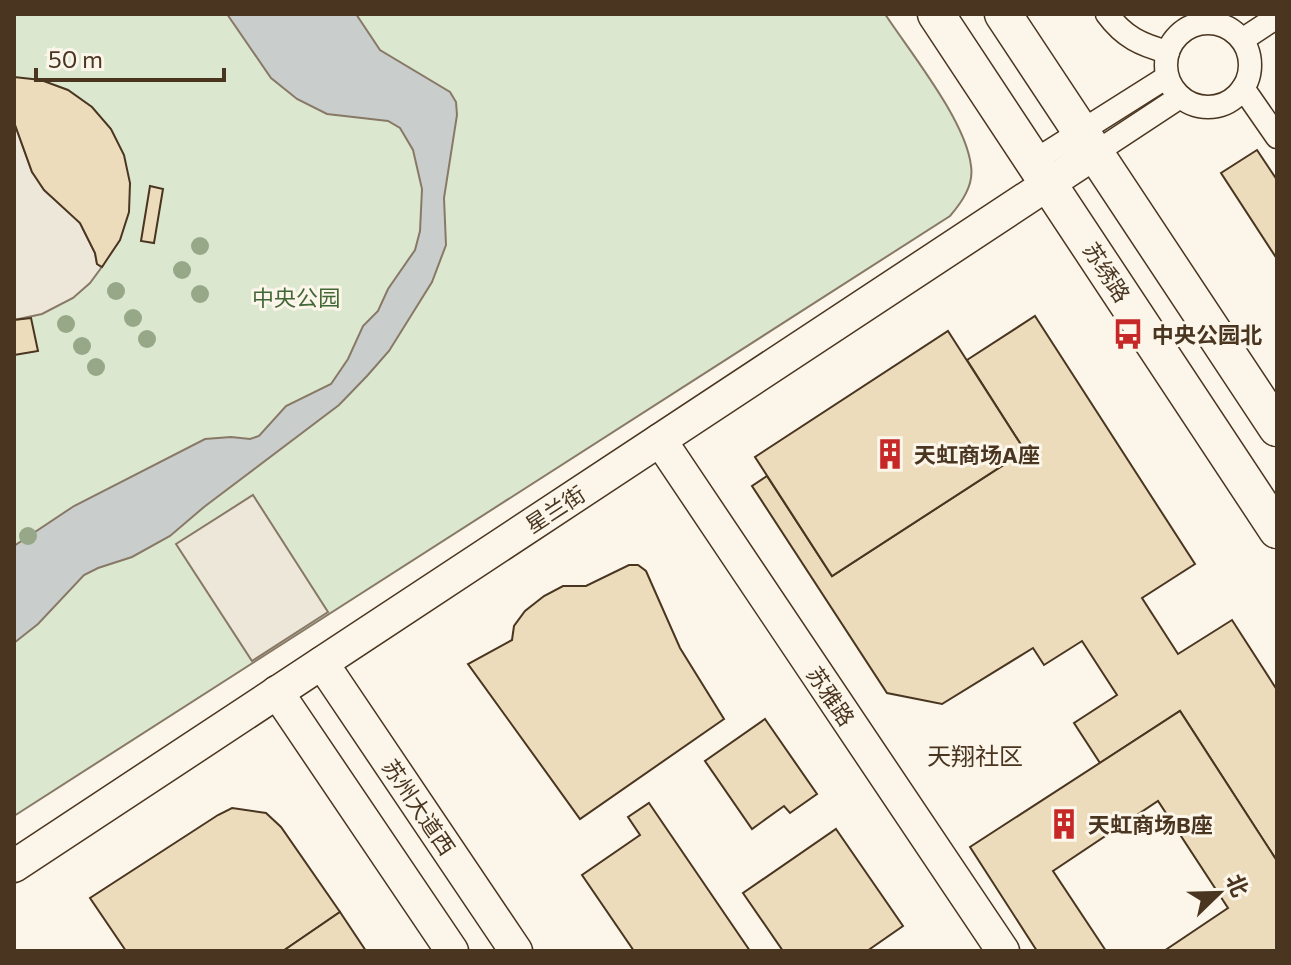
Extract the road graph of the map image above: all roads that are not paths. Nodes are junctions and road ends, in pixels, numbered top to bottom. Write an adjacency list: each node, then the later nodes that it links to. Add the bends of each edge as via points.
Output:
1 (936, 14): 12 (main road, 苏绣路)
2 (1003, 14): 11 (main road)
3 (1107, 14): 6 (street, via 1139,44)
4 (1277, 17): 5 (street)
5 (1242, 40): 6 (street, via 1223,26 1201,23 1180,33); 8 (street, via 1250,59)
6 (1168, 52): 7 (street)
7 (1167, 77): 9 (street); 11 (street)
8 (1243, 88): 9 (street, via 1231,101 1214,107 1196,106); 10 (street)
9 (1180, 97): 11 (street)
10 (1277, 137)
11 (1089, 143): 12 (street, 星兰街); 13 (main road)
12 (1041, 173): 14 (street, 星兰街); 15 (main road, 苏绣路)
13 (1277, 428)
14 (660, 440): 16 (street, 星兰街); 21 (street, 苏雅路)
15 (1277, 530)
16 (322, 663): 17 (street, 星兰街); 20 (street, 苏州大道西)
17 (277, 692): 18 (street, 星兰街); 19 (street)
18 (14, 866)
19 (452, 951)
20 (516, 951)
21 (1003, 951)

